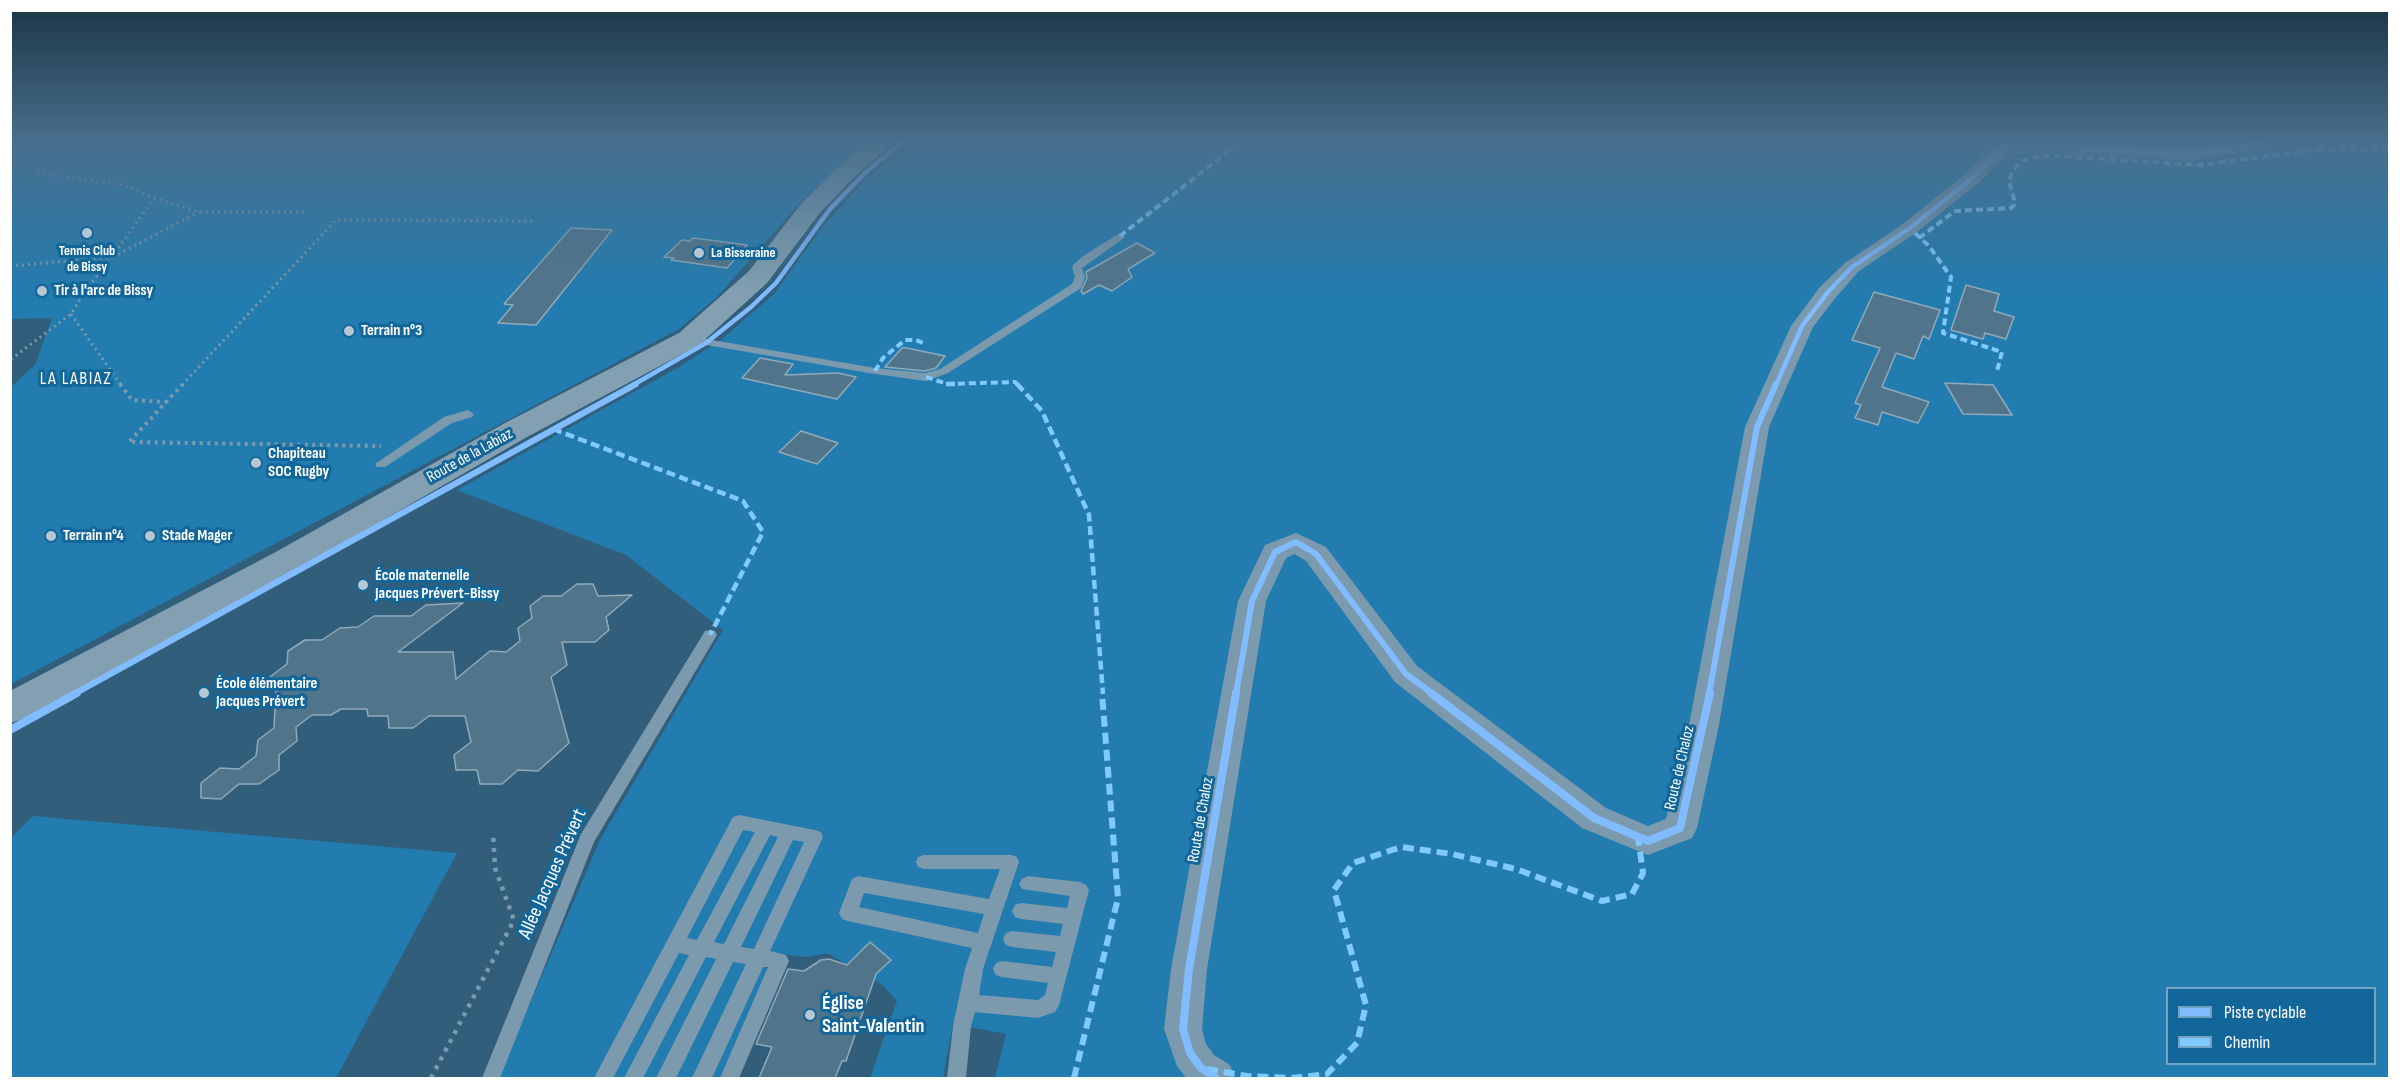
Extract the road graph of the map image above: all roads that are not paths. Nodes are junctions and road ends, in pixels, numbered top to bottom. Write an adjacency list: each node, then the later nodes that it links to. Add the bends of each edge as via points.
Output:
1 (825, 194): 4 (main road, Route de la Labiaz, via 758,277)
2 (1953, 194): 33 (street, Route de Chaloz, via 1852,267 1828,292 1802,326 1757,427 1704,725 1680,828 1648,841 1594,818 1406,674 1316,554 1296,542 1275,552 1252,600 1189,969 1183,1029 1190,1053 1201,1068)
3 (1120, 236): 4 (lane, via 1077,267 1077,286 944,371 926,377)
4 (689, 339): 8 (main road, Route de la Labiaz)
5 (468, 414): 6 (lane, via 448,420)
6 (381, 464)
7 (710, 634): 26 (lane, Allée Jacques Prévert, via 587,839)
8 (10, 709)
9 (766, 827): 10 (lane); 18 (lane, via 739,822); 20 (lane)
10 (789, 832): 21 (lane); 22 (lane, via 815,837)
11 (924, 862): 13 (lane, via 1011,862)
12 (1028, 884): 15 (lane, via 1080,890)
13 (995, 908): 17 (lane); 17 (lane, via 858,885 848,913)
14 (1021, 911): 15 (lane)
15 (1074, 917): 19 (lane)
16 (1012, 939): 19 (lane)
17 (983, 942): 25 (lane)
18 (674, 944): 20 (lane); 27 (lane)
19 (1066, 945): 24 (lane)
20 (702, 949): 21 (lane); 28 (lane)
21 (728, 953): 22 (lane); 29 (lane)
22 (759, 958): 30 (lane); 31 (lane, via 780,961)
23 (1002, 969): 24 (lane)
24 (1059, 976): 25 (lane, via 1053,999 1048,1006 1038,1009)
25 (968, 1003): 32 (lane)
26 (491, 1078)
27 (603, 1078)
28 (633, 1078)
29 (666, 1078)
30 (702, 1078)
31 (730, 1078)
32 (957, 1078)
33 (1216, 1078)

